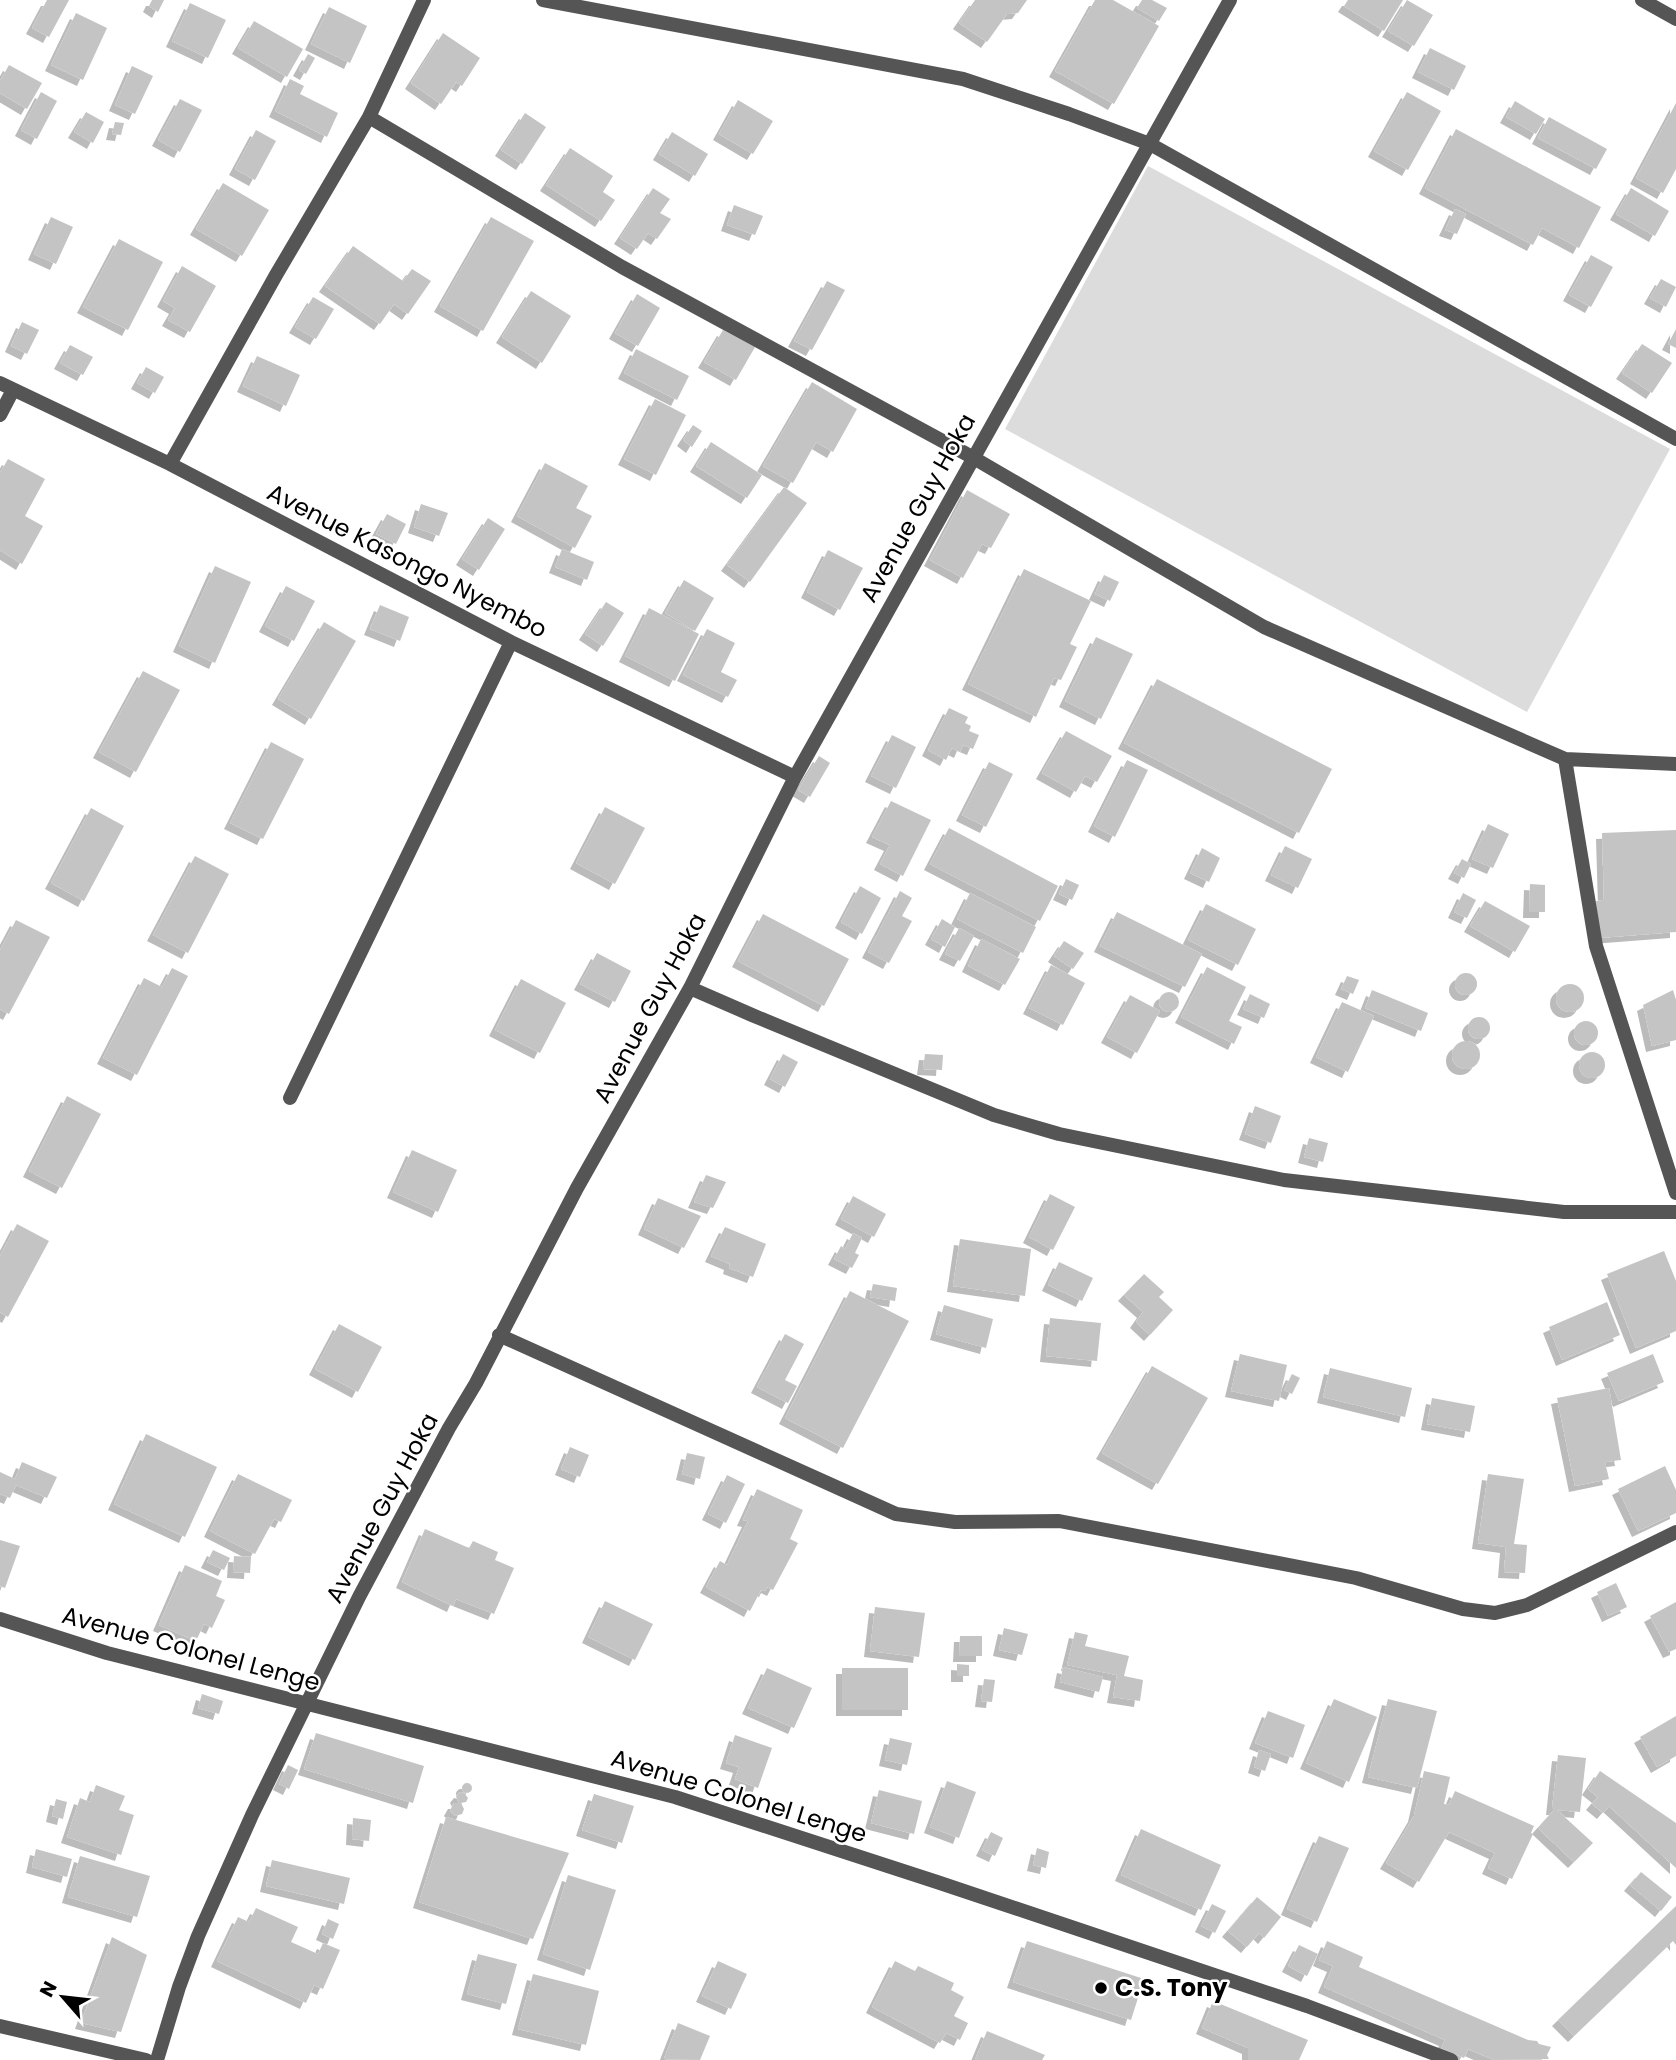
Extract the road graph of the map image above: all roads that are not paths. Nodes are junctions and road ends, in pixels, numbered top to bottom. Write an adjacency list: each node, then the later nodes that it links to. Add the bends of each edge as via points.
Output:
1 (424, 0): 6 (street)
2 (543, 0): 7 (street, via 963,79)
3 (1230, 0): 7 (street, Avenue Guy Hoka)
4 (1642, 0): 5 (street)
5 (1676, 19)
6 (369, 117): 11 (street, via 621,267); 12 (street)
7 (1150, 144): 10 (street); 11 (street, Avenue Guy Hoka)
8 (7, 387): 9 (street); 12 (street, Avenue Kasongo Nyembo)
9 (0, 415)
10 (1676, 439)
11 (972, 457): 14 (street, via 1264,627); 16 (street, Avenue Guy Hoka)
12 (170, 464): 13 (street, Avenue Kasongo Nyembo)
13 (511, 642): 16 (street, Avenue Kasongo Nyembo); 18 (street)
14 (1565, 759): 15 (street); 19 (street, via 1596,946)
15 (1676, 764)
16 (795, 777): 17 (street, Avenue Guy Hoka)
17 (690, 988): 20 (street, via 993,1115 1059,1134 1284,1180 1564,1212); 21 (street, Avenue Guy Hoka)
18 (290, 1097)
19 (1676, 1193)
20 (1676, 1212)
21 (499, 1335): 22 (street, via 896,1514 955,1522 1059,1521 1356,1578 1463,1609 1495,1613 1527,1605); 24 (street, Avenue Guy Hoka)
22 (1676, 1532)
23 (0, 1619): 24 (street, Avenue Colonel Lenge, via 107,1653)
24 (306, 1703): 27 (street, Avenue Guy Hoka, via 198,1936); 28 (street, Avenue Colonel Lenge, via 676,1797 1307,2006)
25 (0, 2026): 26 (street)
26 (146, 2060)
27 (157, 2060)
28 (1451, 2060)

